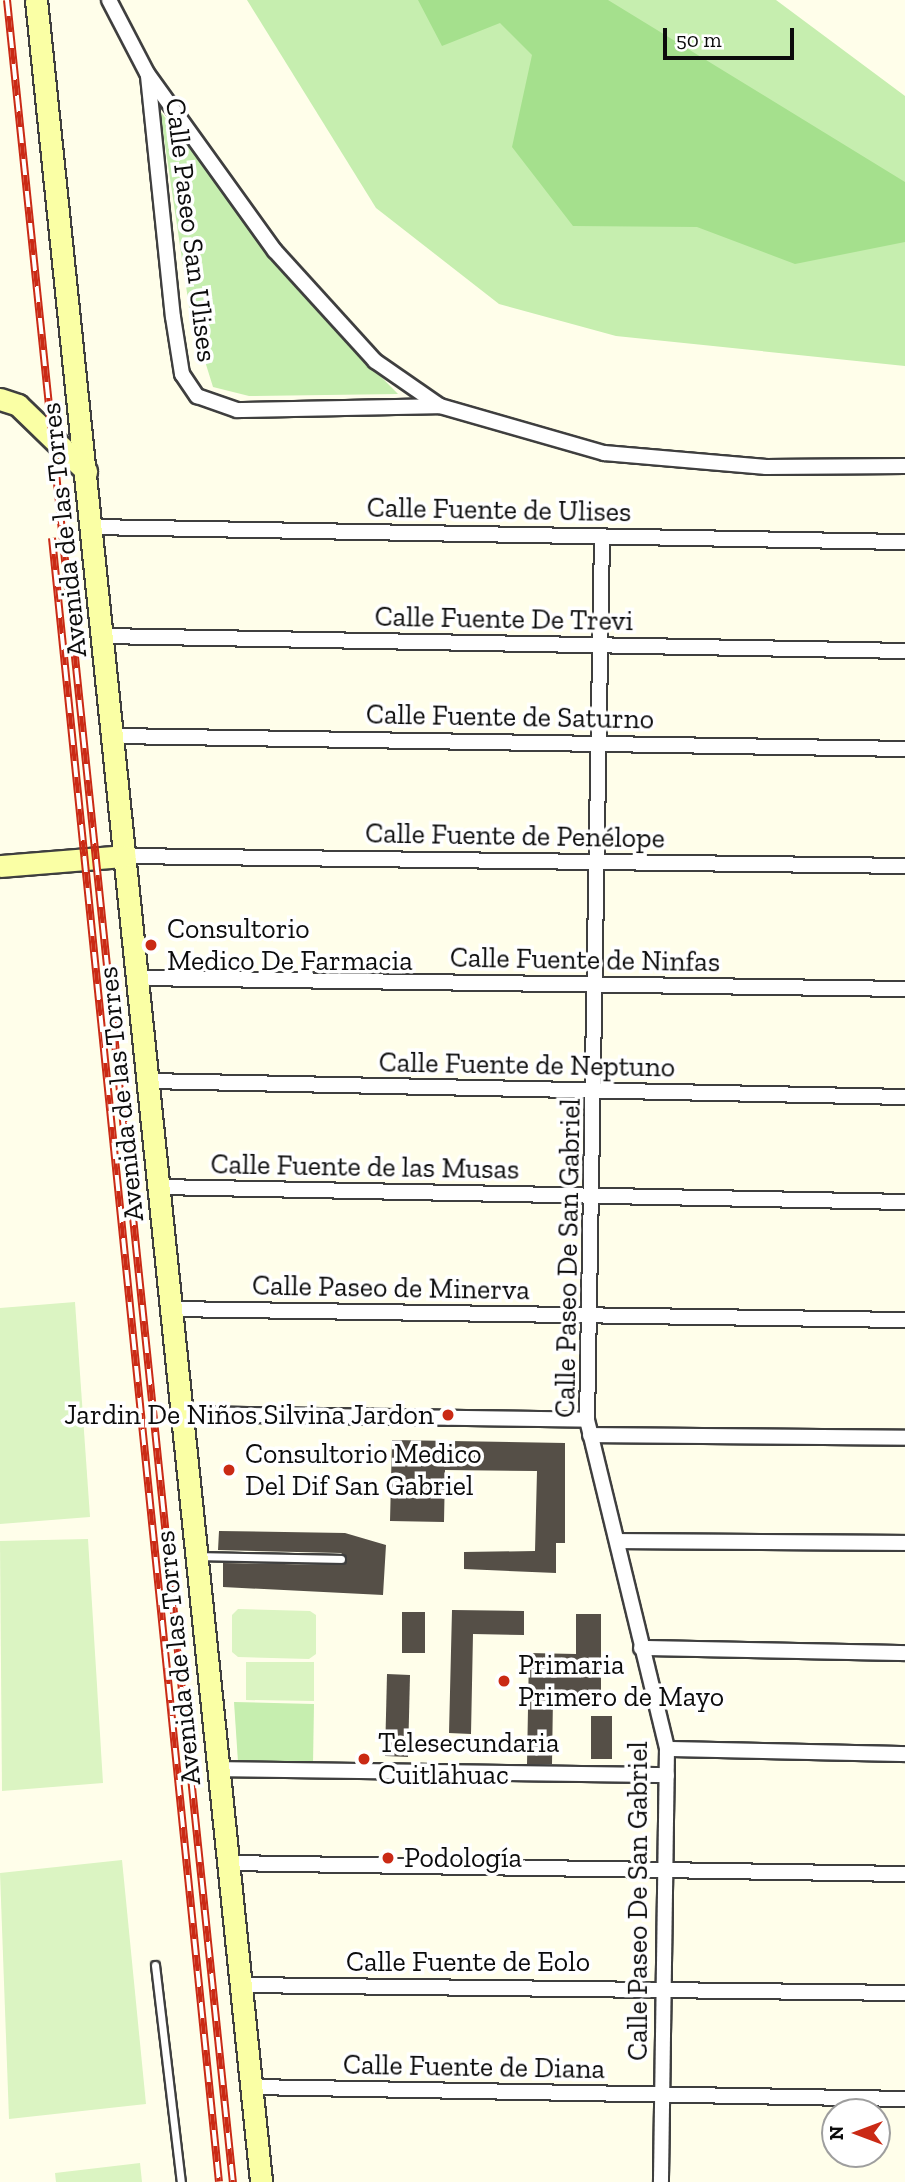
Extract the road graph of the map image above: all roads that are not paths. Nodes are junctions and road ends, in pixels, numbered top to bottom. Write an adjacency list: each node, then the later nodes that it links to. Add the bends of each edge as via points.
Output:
1 (36, 0): 7 (main road, Avenida de las Torres)
2 (109, 0): 3 (street)
3 (147, 74): 5 (street, via 219,178 332,318 375,361); 5 (street, Calle Paseo San Ulises, via 173,317 182,374 197,396 237,410)
4 (0, 399): 7 (main road, via 18,405 45,427)
5 (440, 406): 6 (street, via 604,453 766,467)
6 (905, 466)
7 (86, 471): 8 (main road, Avenida de las Torres)
8 (92, 527): 9 (street, Calle Fuente de Ulises); 11 (main road, Avenida de las Torres)
9 (602, 536): 10 (street, Calle Fuente de Ulises); 12 (street, Calle Paseo De San Gabriel)
10 (905, 542)
11 (103, 636): 12 (street, Calle Fuente De Trevi); 14 (main road, Avenida de las Torres)
12 (600, 645): 13 (street, Calle Fuente De Trevi); 15 (street, Calle Paseo De San Gabriel)
13 (905, 651)
14 (115, 736): 15 (street, Calle Fuente de Saturno); 17 (main road, Avenida de las Torres)
15 (600, 743): 16 (street, Calle Fuente de Saturno); 18 (street, Calle Paseo De San Gabriel)
16 (905, 749)
17 (125, 856): 18 (street, Calle Fuente de Penélope); 19 (main road); 21 (main road, Avenida de las Torres)
18 (597, 862): 20 (street, Calle Fuente de Penélope); 22 (street, Calle Paseo De San Gabriel)
19 (0, 866)
20 (905, 866)
21 (138, 978): 22 (street, Calle Fuente de Ninfas); 24 (main road, Avenida de las Torres)
22 (596, 985): 23 (street, Calle Fuente de Ninfas); 25 (street, Calle Paseo De San Gabriel)
23 (905, 989)
24 (148, 1081): 25 (street, Calle Fuente de Neptuno); 27 (main road, Avenida de las Torres)
25 (594, 1091): 26 (street, Calle Fuente de Neptuno); 28 (street, Calle Paseo De San Gabriel)
26 (905, 1097)
27 (159, 1187): 28 (street, Calle Fuente de las Musas); 30 (main road, Avenida de las Torres)
28 (591, 1197): 29 (street, Calle Fuente de las Musas); 31 (street, Calle Paseo De San Gabriel)
29 (905, 1202)
30 (170, 1309): 31 (street, Calle Paseo de Minerva); 33 (main road, Avenida de las Torres)
31 (588, 1315): 32 (street, Calle Paseo de Minerva); 34 (street, Calle Paseo De San Gabriel)
32 (905, 1320)
33 (181, 1414): 34 (street); 39 (main road, Avenida de las Torres)
34 (587, 1420): 35 (street, Calle Paseo De San Gabriel)
35 (590, 1435): 36 (street); 37 (street, Calle Paseo De San Gabriel)
36 (905, 1438)
37 (618, 1541): 38 (street); 41 (street, Calle Paseo De San Gabriel)
38 (905, 1544)
39 (196, 1556): 40 (lane); 45 (main road, Avenida de las Torres)
40 (341, 1559)
41 (641, 1648): 42 (street); 43 (street, Calle Paseo De San Gabriel)
42 (905, 1653)
43 (667, 1749): 44 (street); 46 (street, Calle Paseo De San Gabriel)
44 (905, 1754)
45 (218, 1769): 46 (street); 47 (main road, Avenida de las Torres)
46 (667, 1775): 48 (street, Calle Paseo De San Gabriel)
47 (227, 1863): 48 (street); 51 (main road, Avenida de las Torres)
48 (666, 1870): 49 (street); 52 (street, Calle Paseo De San Gabriel)
49 (905, 1874)
50 (155, 1965): 57 (lane)
51 (241, 1985): 52 (street, Calle Fuente de Eolo); 54 (main road, Avenida de las Torres)
52 (663, 1987): 53 (street, Calle Fuente de Eolo); 55 (street, Calle Paseo De San Gabriel)
53 (905, 1993)
54 (251, 2087): 55 (street, Calle Fuente de Diana); 58 (main road, Avenida de las Torres)
55 (664, 2096): 56 (street, Calle Fuente de Diana); 59 (street, Calle Paseo De San Gabriel)
56 (905, 2099)
57 (181, 2182)
58 (261, 2182)
59 (661, 2182)

